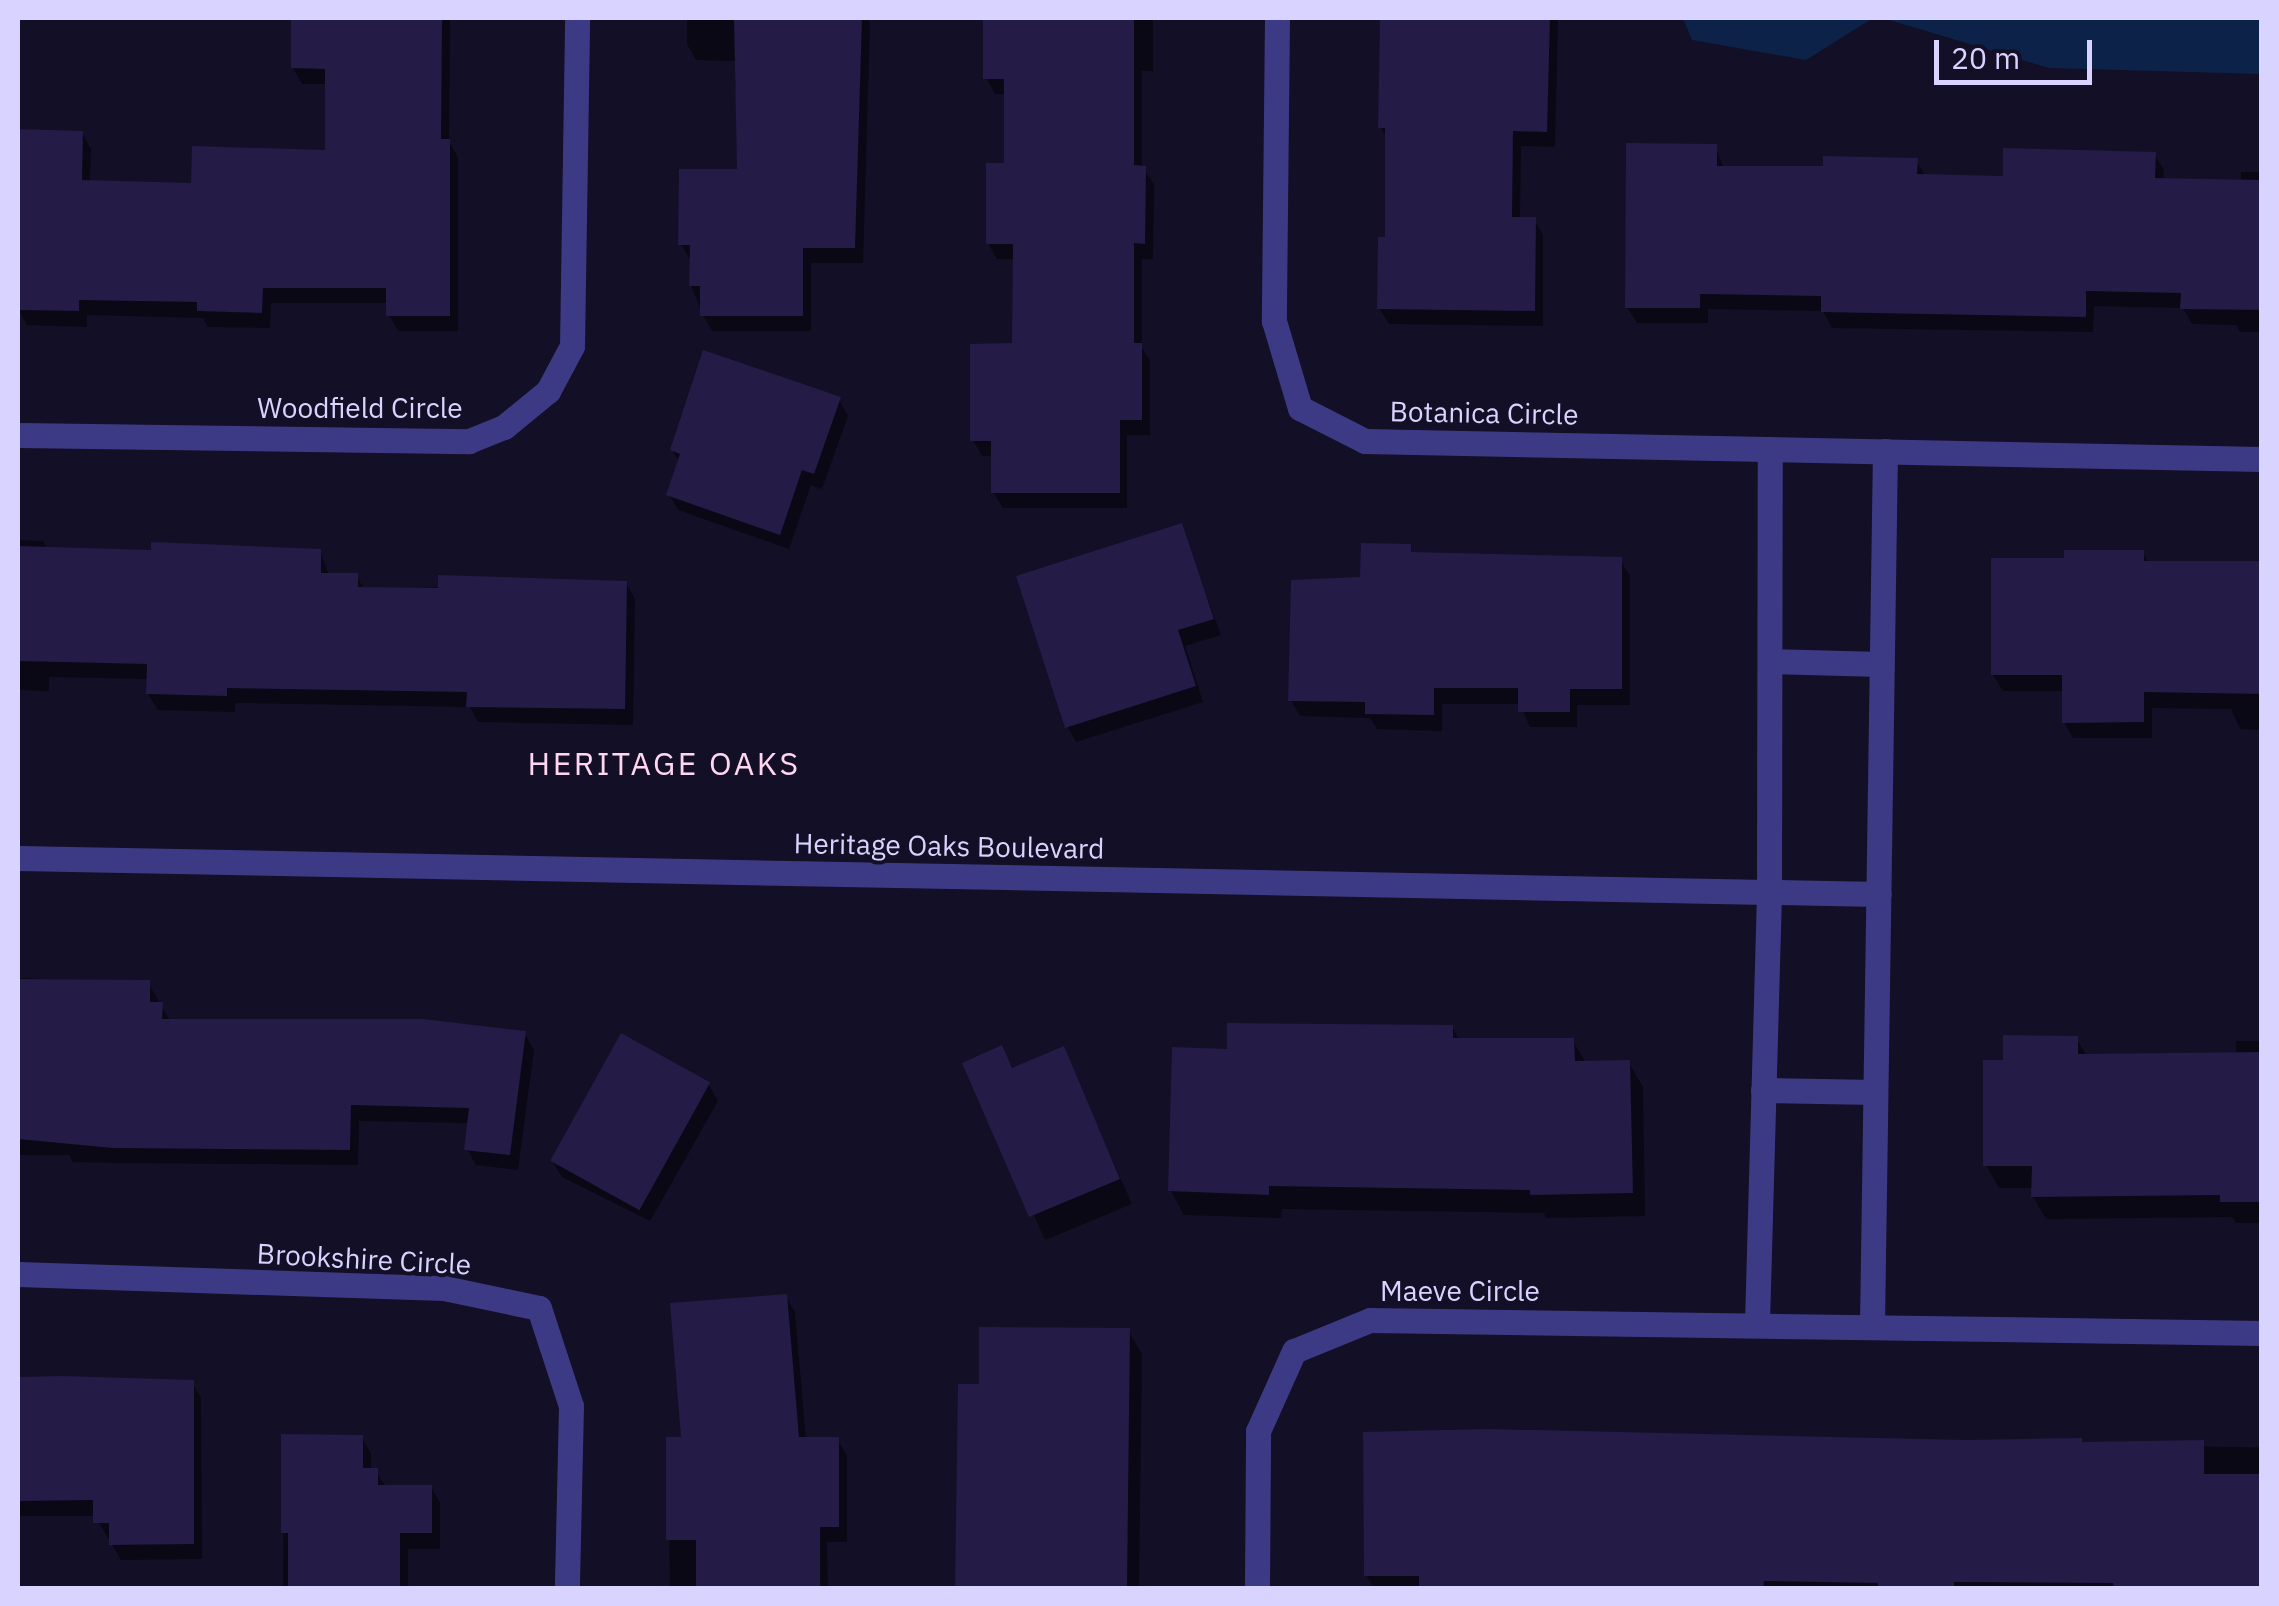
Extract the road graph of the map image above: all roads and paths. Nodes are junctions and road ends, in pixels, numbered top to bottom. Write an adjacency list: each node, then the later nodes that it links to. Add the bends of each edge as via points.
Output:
1 (577, 18): 3 (street, Woodfield Circle, via 572,346 548,390 504,427 469,441)
2 (1277, 18): 4 (street, Botanica Circle, via 1274,321 1300,408 1365,441)
3 (18, 435)
4 (1770, 449): 5 (street, Botanica Circle); 7 (street)
5 (1885, 451): 6 (street, Botanica Circle); 8 (street)
6 (2262, 459)
7 (1771, 662): 8 (street); 10 (street)
8 (1882, 664): 11 (street)
9 (18, 858): 10 (street, Heritage Oaks Boulevard)
10 (1769, 892): 11 (street, Heritage Oaks Boulevard); 12 (street)
11 (1879, 894): 13 (street)
12 (1763, 1090): 13 (street); 15 (street)
13 (1874, 1092): 16 (street)
14 (18, 1274): 18 (street, Brookshire Circle, via 444,1288 540,1308 571,1406)
15 (1757, 1323): 16 (street, Maeve Circle); 19 (street, Maeve Circle, via 1370,1320 1294,1351 1258,1431)
16 (1872, 1325): 17 (street, Maeve Circle)
17 (2262, 1333)
18 (568, 1588)
19 (1256, 1588)

